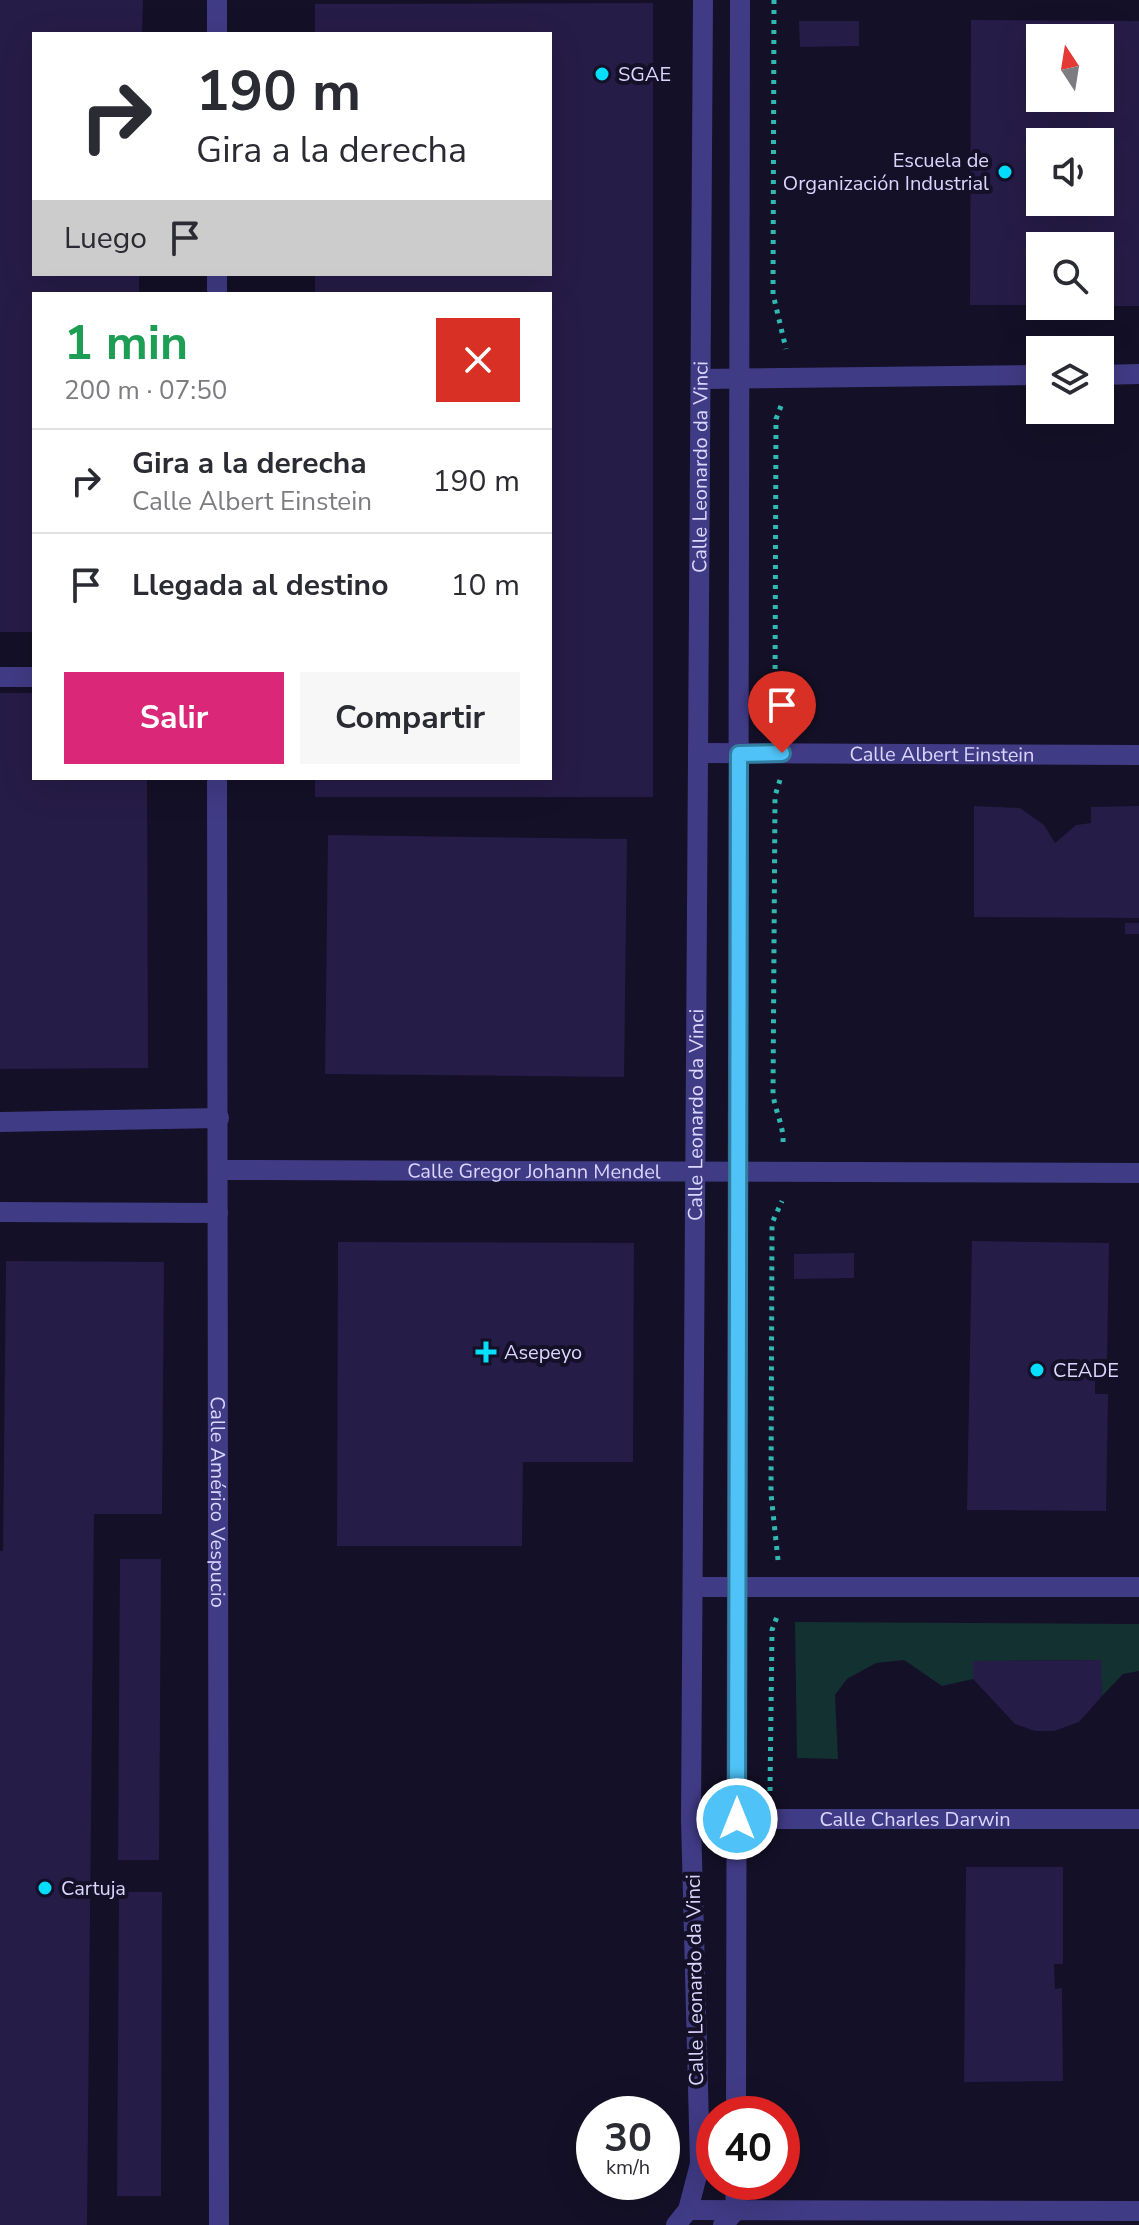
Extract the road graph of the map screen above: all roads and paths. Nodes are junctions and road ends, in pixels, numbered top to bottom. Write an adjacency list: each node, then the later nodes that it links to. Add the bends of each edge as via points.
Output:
1 (217, 0): 5 (street)
2 (703, 0): 10 (street, Calle Leonardo da Vinci)
3 (740, 0): 11 (street, Calle Leonardo da Vinci)
4 (774, 0): 6 (path, via 773,294)
5 (217, 32)
6 (786, 340)
7 (1139, 374): 9 (street)
8 (1026, 375): 11 (street)
9 (1114, 375)
10 (701, 379): 11 (street); 16 (street, Calle Leonardo da Vinci)
11 (740, 379): 17 (street, Calle Leonardo da Vinci)
12 (786, 394): 15 (path, via 776,419 775,689)
13 (0, 677): 14 (street)
14 (32, 677)
15 (781, 720)
16 (698, 753): 17 (street, Calle Albert Einstein); 25 (street, Calle Leonardo da Vinci)
17 (739, 754): 18 (street, Calle Albert Einstein); 26 (street, Calle Leonardo da Vinci)
18 (1139, 755)
19 (783, 772): 23 (path, via 775,796 773,1094)
20 (217, 780): 21 (street, Calle Américo Vespucio)
21 (219, 1118): 22 (street); 24 (street, Calle Américo Vespucio)
22 (0, 1122)
23 (783, 1130)
24 (218, 1170): 25 (street, Calle Gregor Johann Mendel); 30 (street, Calle Américo Vespucio)
25 (696, 1170): 26 (street, Calle Gregor Johann Mendel); 32 (street, Calle Leonardo da Vinci)
26 (739, 1171): 27 (street, Calle Gregor Johann Mendel); 33 (street, Calle Leonardo da Vinci)
27 (1139, 1173)
28 (783, 1197): 31 (path, via 772,1223 771,1494)
29 (0, 1212): 30 (street)
30 (218, 1213): 44 (street, Calle Américo Vespucio)
31 (778, 1560)
32 (693, 1587): 33 (street); 37 (street, Calle Leonardo da Vinci)
33 (737, 1587): 34 (street); 38 (street, Calle Leonardo da Vinci)
34 (1139, 1587)
35 (778, 1616): 36 (path, via 772,1630)
36 (771, 1779)
37 (691, 1819): 38 (street, Calle Charles Darwin); 42 (street, Calle Leonardo da Vinci, via 700,2164)
38 (737, 1819): 39 (street, Calle Charles Darwin); 40 (street, Calle Leonardo da Vinci)
39 (1139, 1819)
40 (736, 2096)
41 (1139, 2211): 43 (street)
42 (682, 2218): 43 (street)
43 (730, 2218)
44 (219, 2225)

